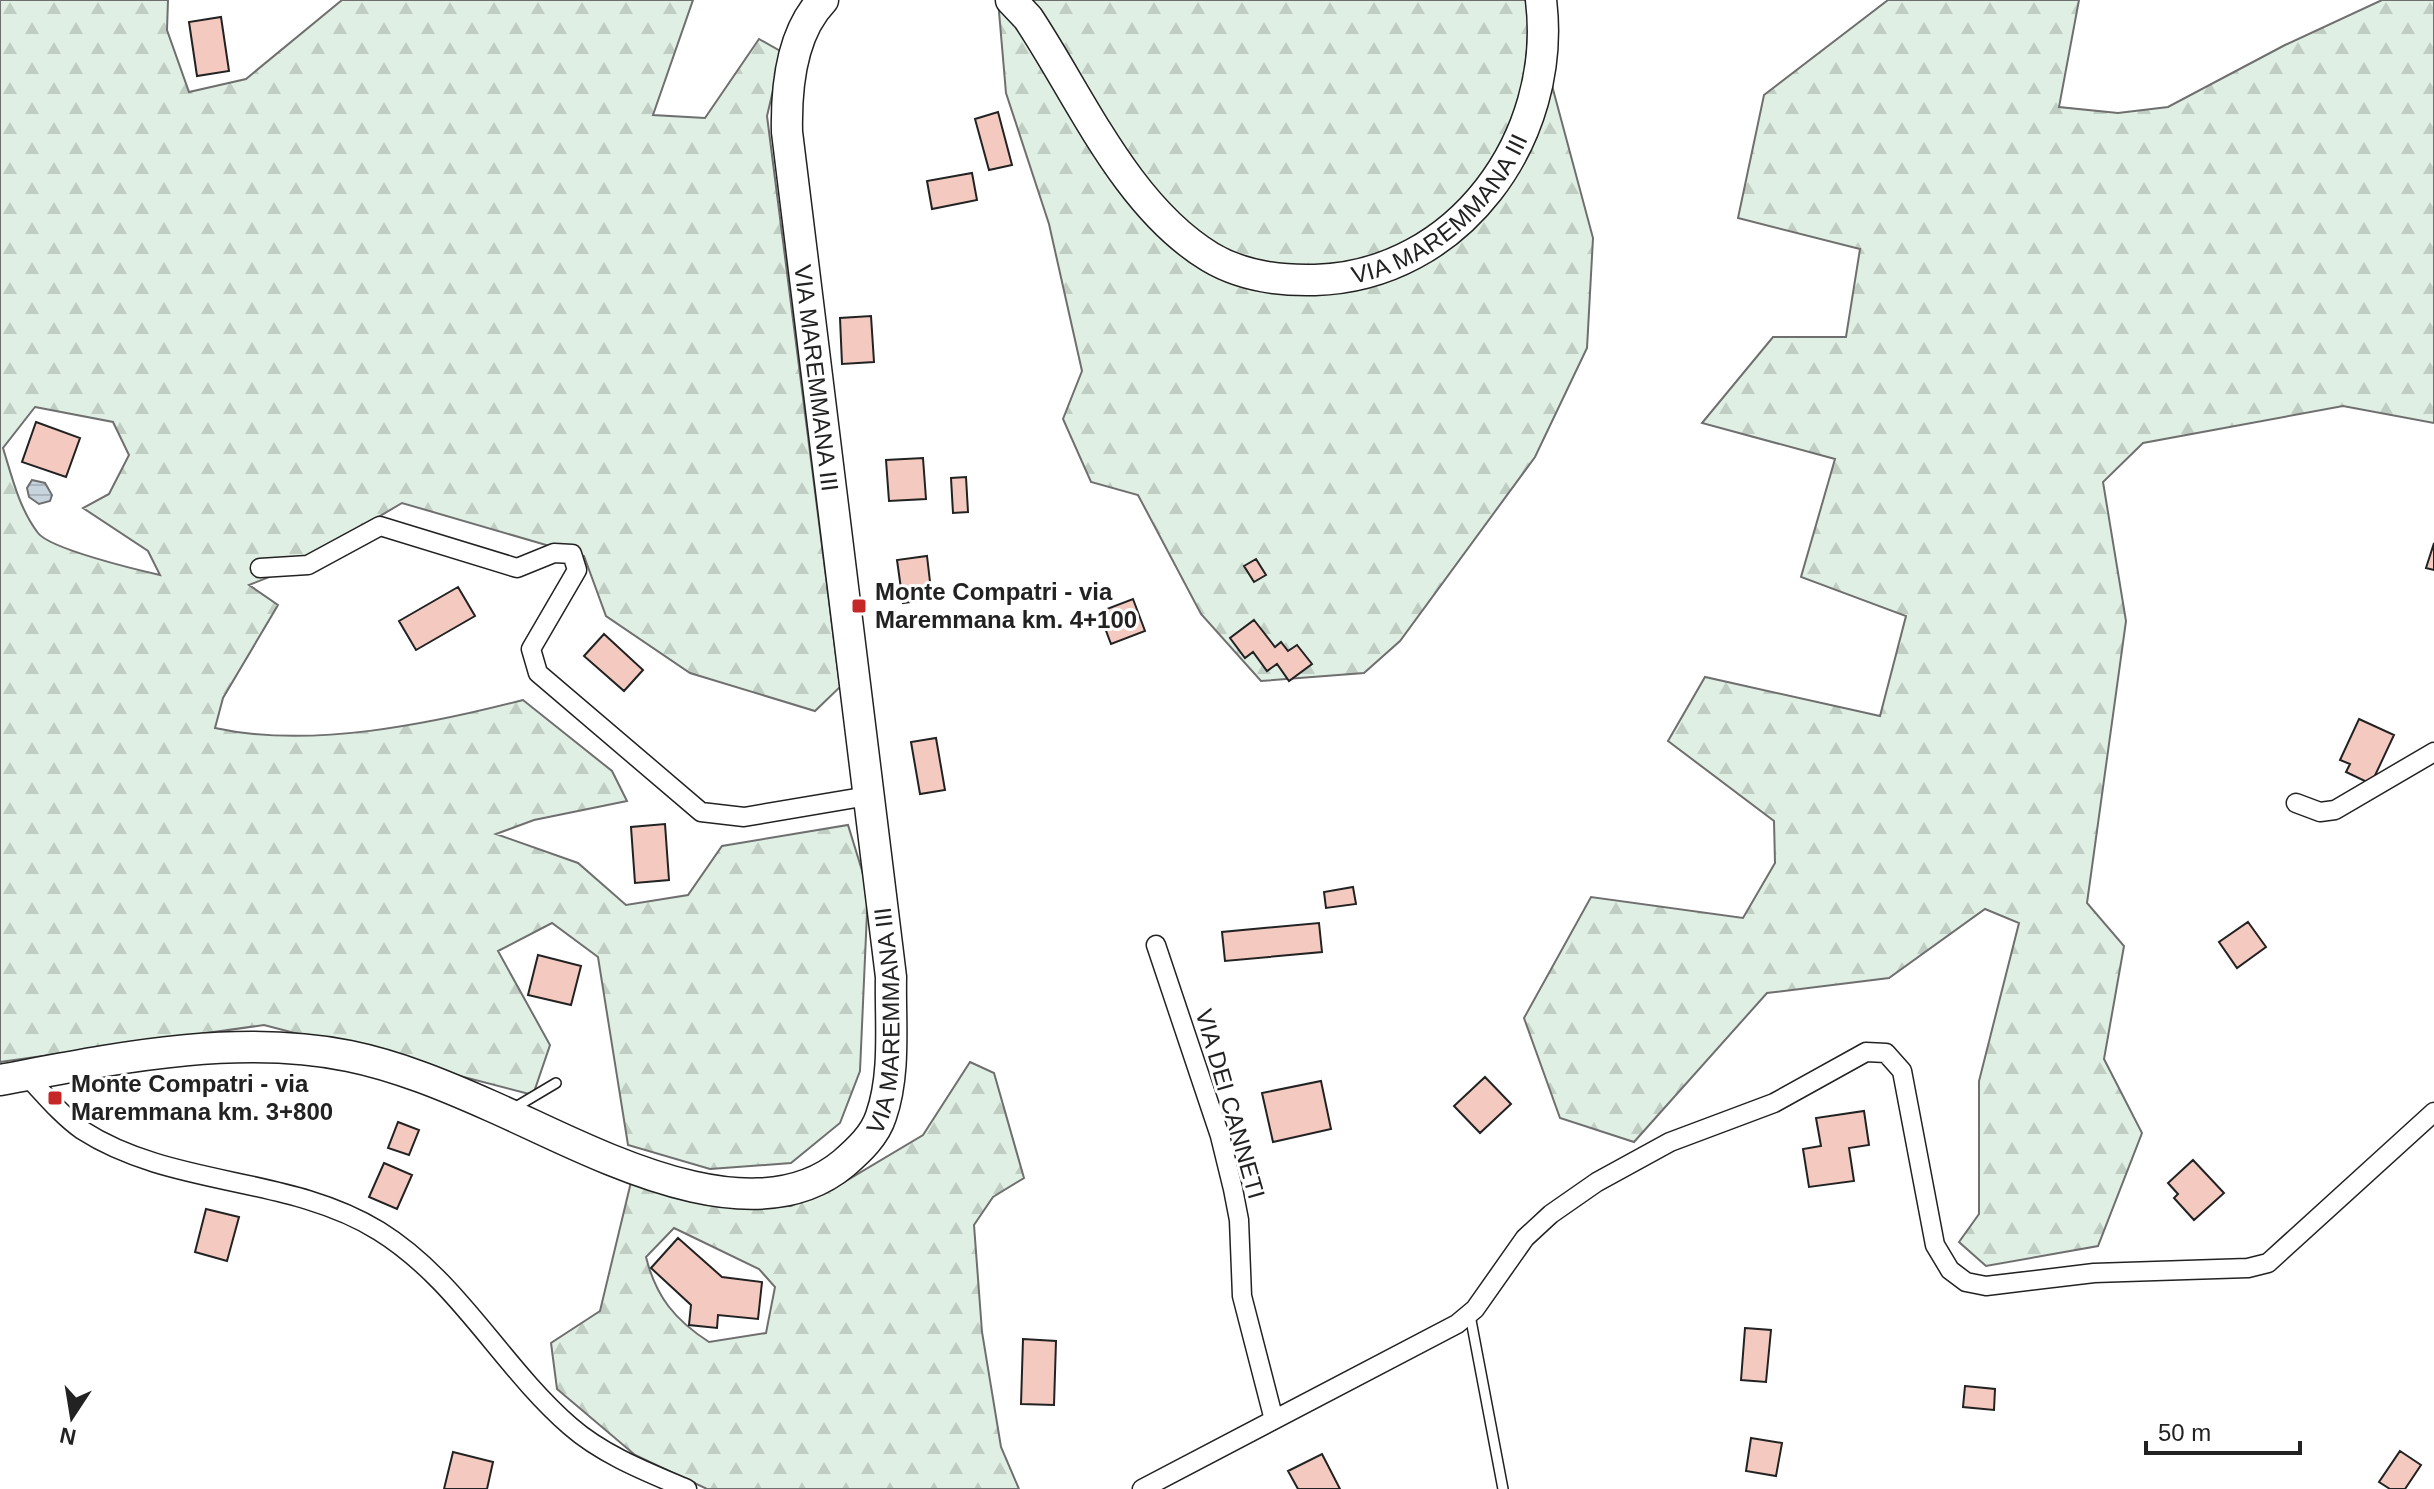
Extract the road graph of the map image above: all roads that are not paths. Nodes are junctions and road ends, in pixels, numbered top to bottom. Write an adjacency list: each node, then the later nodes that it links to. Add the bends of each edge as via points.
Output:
1 (823, 0): 6 (main road, VIA MAREMMANA III, via 810,15 795,56 787,132)
2 (1011, 0): 3 (main road, VIA MAREMMANA III, via 1028,18 1122,169 1176,230 1211,257 1242,271 1306,280 1369,271 1413,254 1445,234 1483,199 1514,153 1536,98 1544,49)
3 (1541, 0)
4 (260, 568): 6 (street, via 308,565 380,526 517,568 554,553 572,554 577,570 531,649 538,673 701,812 744,817)
5 (2434, 752): 7 (street, via 2335,810 2320,812)
6 (868, 796): 12 (main road, VIA MAREMMANA III, via 891,977 890,1068 877,1126 847,1161 819,1180 786,1189 718,1190 623,1166)
7 (2296, 803)
8 (1156, 945): 14 (street, VIA DEI CANNETI, via 1220,1136 1239,1220 1240,1286)
9 (13, 1077): 12 (main road, VIA MAREMMANA III, via 193,1050 304,1048 386,1065); 15 (street, via 110,1144 307,1199 382,1233 463,1308 568,1425 608,1453)
10 (556, 1083): 12 (lane)
11 (2434, 1112): 13 (street, via 2268,1263 2071,1275 1986,1286 1959,1278 1936,1249 1902,1071 1886,1053 1866,1052 1774,1103 1681,1137 1597,1182 1525,1238)
12 (506, 1113)
13 (1470, 1315): 14 (street); 17 (lane)
14 (1274, 1420): 16 (street)
15 (687, 1489)
16 (1142, 1489)
17 (1503, 1489)

